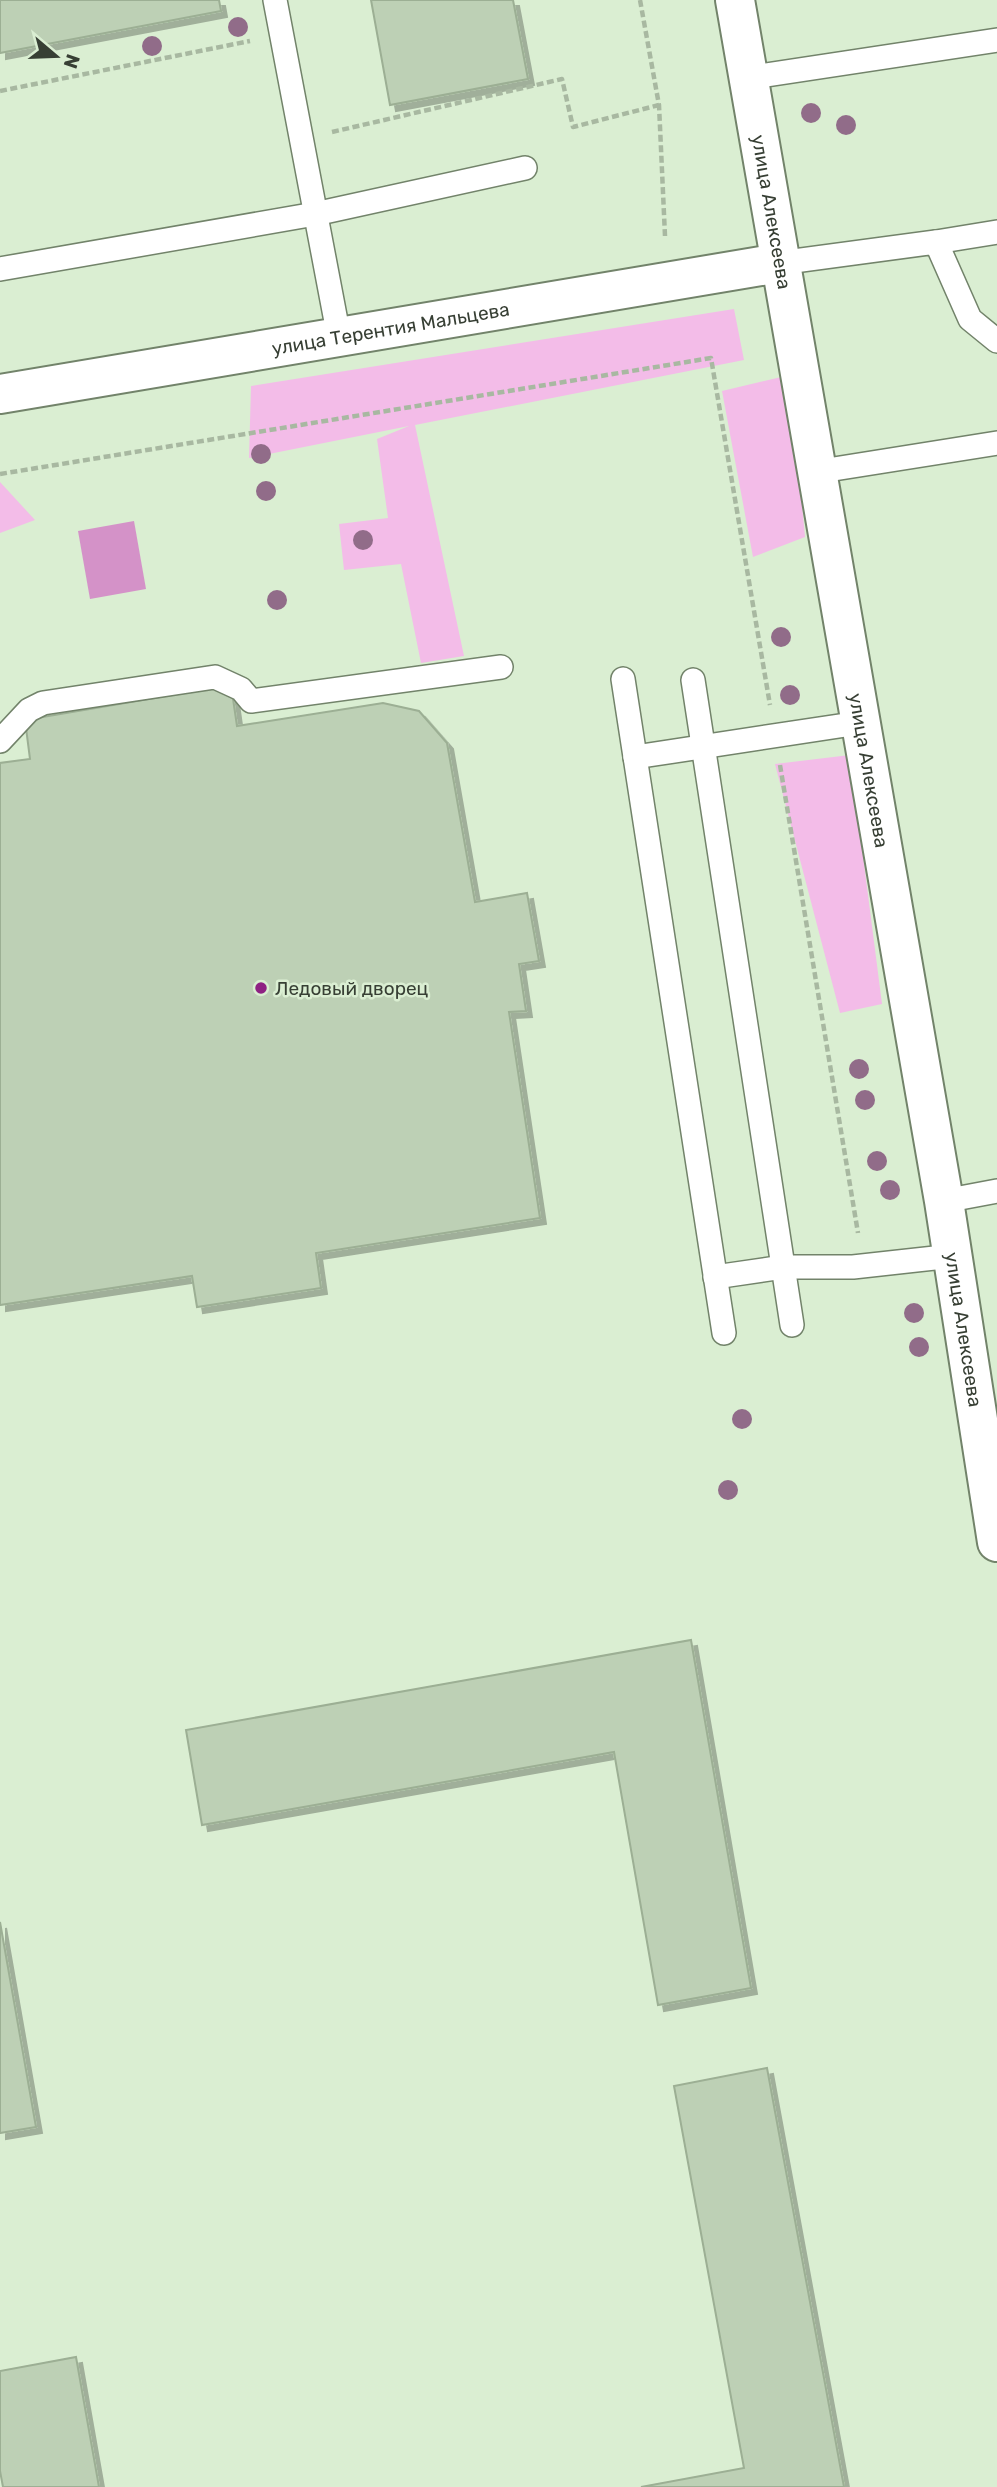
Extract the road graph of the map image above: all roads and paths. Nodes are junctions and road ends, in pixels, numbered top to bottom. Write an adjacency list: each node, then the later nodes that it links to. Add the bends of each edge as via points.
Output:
1 (275, 0): 9 (lane)
2 (640, 0): 8 (path)
3 (735, 0): 6 (street, улица Алексеева)
4 (260, 39): 7 (path)
5 (997, 40): 6 (lane)
6 (747, 78): 15 (street, улица Алексеева)
7 (0, 91)
8 (659, 106): 9 (path, via 573,127 562,79); 13 (path)
9 (301, 139): 11 (lane)
10 (525, 168): 11 (lane)
11 (315, 214): 16 (lane); 17 (lane)
12 (997, 232): 14 (lane)
13 (665, 236)
14 (936, 242): 15 (lane); 18 (lane, via 970,319)
15 (779, 263): 17 (street, улица Терентия Мальцева); 21 (street, улица Алексеева)
16 (0, 269)
17 (339, 337): 19 (street, улица Терентия Мальцева)
18 (997, 341)
19 (0, 394)
20 (997, 443): 21 (lane)
21 (815, 472): 26 (street, улица Алексеева)
22 (0, 474): 27 (path, via 711,358)
23 (501, 667): 28 (lane, via 251,701 230,682 215,677 43,703 29,710)
24 (623, 679): 30 (lane)
25 (693, 680): 29 (lane)
26 (859, 723): 27 (lane); 32 (street, улица Алексеева)
27 (776, 736): 29 (lane); 34 (path)
28 (0, 741)
29 (703, 747): 30 (lane); 35 (lane)
30 (635, 757): 36 (lane)
31 (997, 1191): 32 (lane)
32 (944, 1201): 33 (street, улица Алексеева)
33 (953, 1256): 34 (lane); 39 (street, улица Алексеева)
34 (864, 1265): 35 (lane)
35 (783, 1267): 36 (lane); 37 (lane)
36 (715, 1277): 38 (lane)
37 (792, 1325)
38 (724, 1334)
39 (997, 1542)

